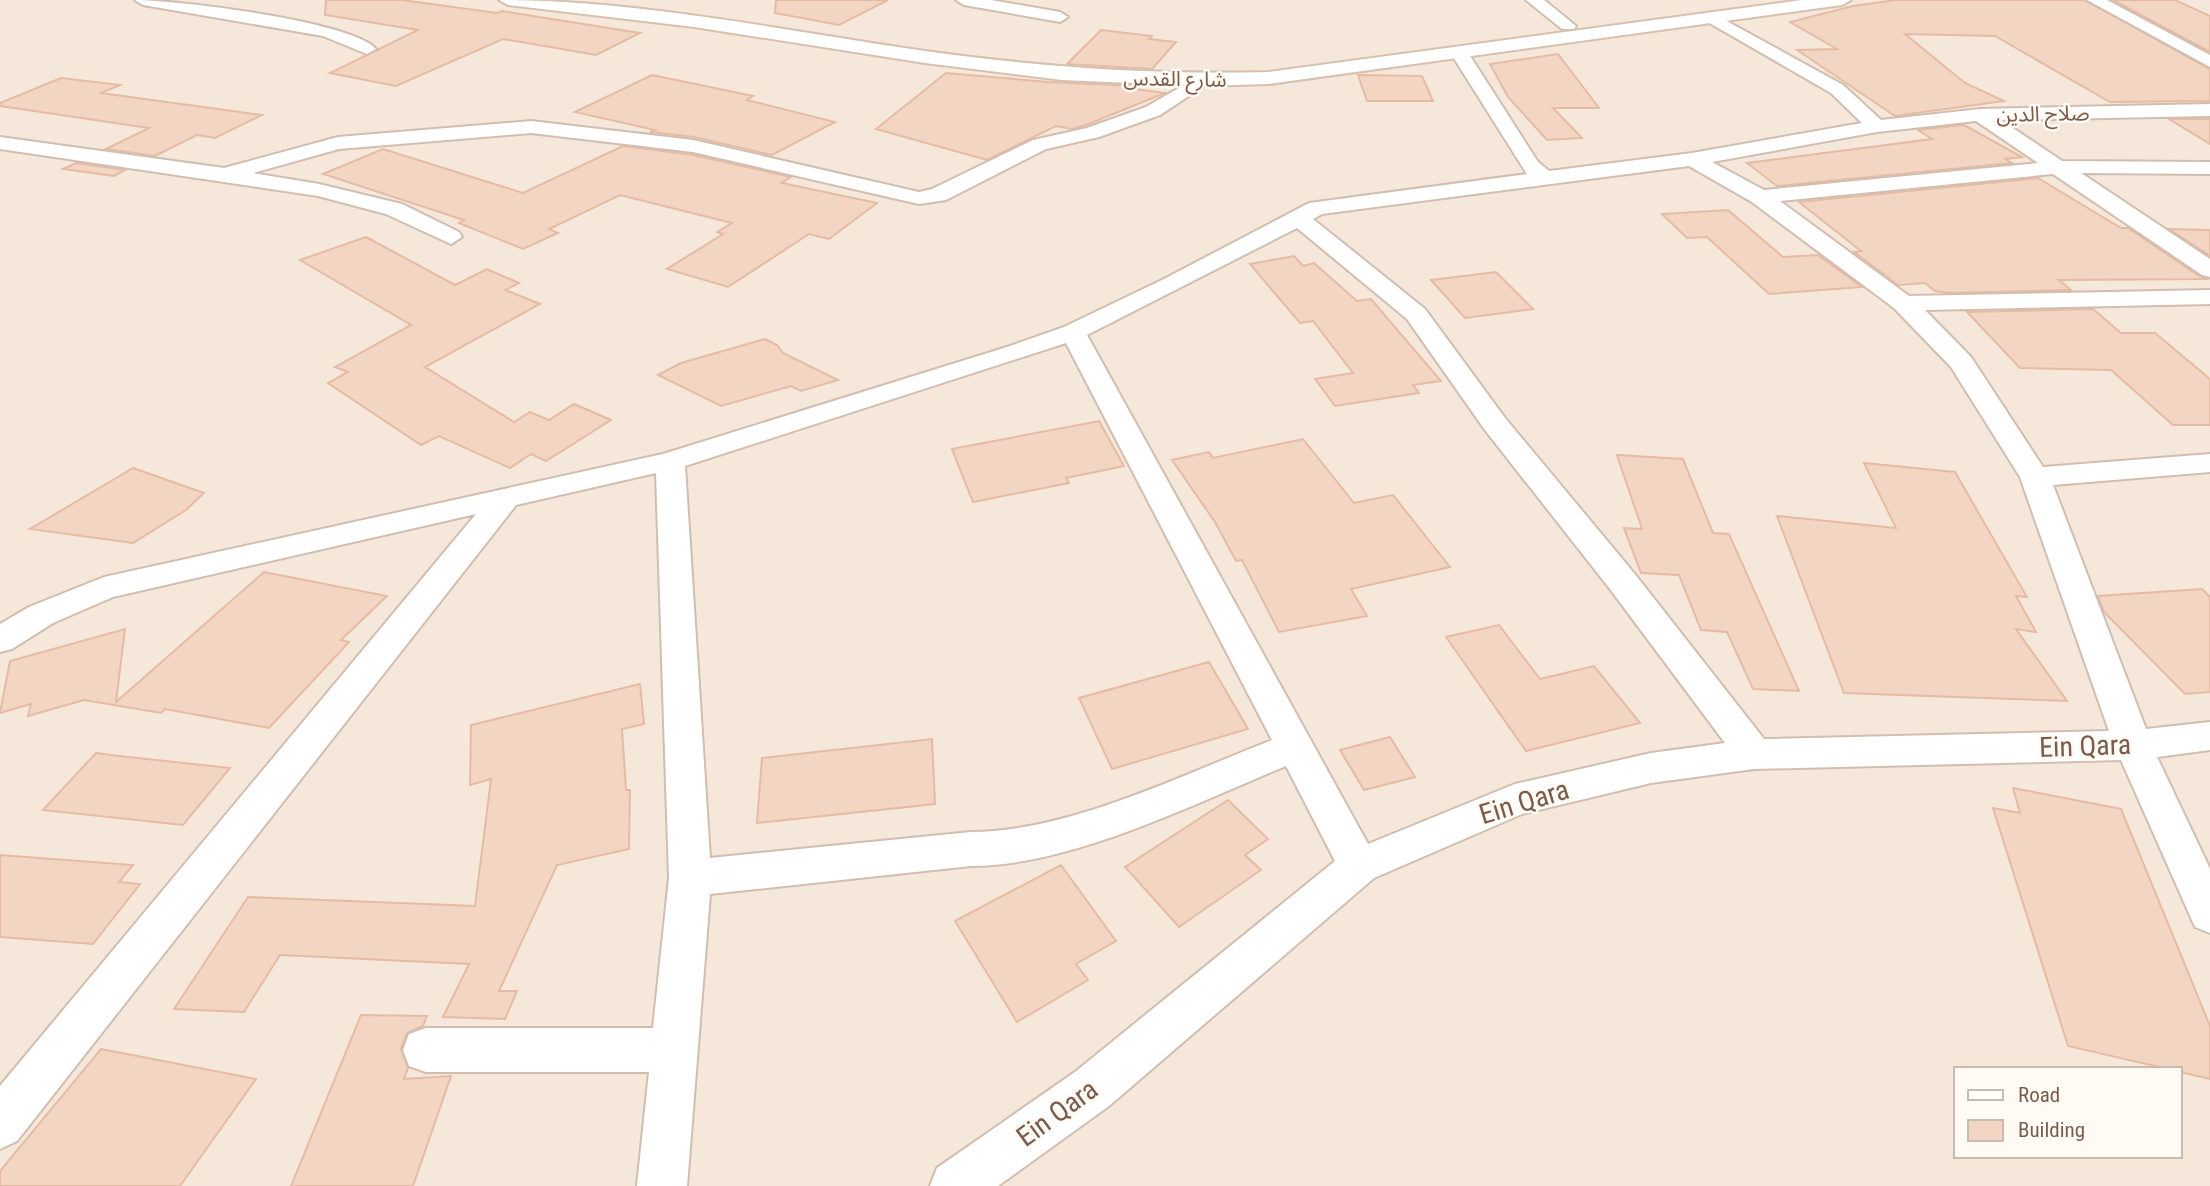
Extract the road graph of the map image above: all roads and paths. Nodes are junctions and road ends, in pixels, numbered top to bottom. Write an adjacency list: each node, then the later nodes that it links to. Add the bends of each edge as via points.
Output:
1 (143, 0): 14 (street, via 327,32)
2 (508, 0): 12 (main road, شارع القدس)
3 (601, 0): 10 (main road, شارع القدس)
4 (964, 0): 11 (street)
5 (1534, 0): 13 (street)
6 (1754, 0): 9 (main road, شارع القدس)
7 (1842, 0): 9 (main road, شارع القدس)
8 (2095, 0): 16 (street)
9 (1704, 13): 13 (main road, شارع القدس); 15 (main road, شارع القدس); 20 (street, via 1837,89)
10 (742, 17): 12 (main road); 13 (main road, شارع القدس, via 1064,62 1194,69 1308,61)
11 (1060, 17)
12 (717, 25): 17 (main road, شارع القدس, via 938,61 1065,76)
13 (1568, 26)
14 (367, 49)
15 (1459, 52): 17 (main road, شارع القدس, via 1269,78); 26 (street, via 1530,166)
16 (2210, 62)
17 (1198, 82): 25 (street, via 1153,111 1092,134 1040,144 938,195 919,198 693,146 531,127 338,143)
18 (2210, 110): 19 (street, صلاح الدين)
19 (1980, 115): 20 (street, صلاح الدين); 23 (street)
20 (1877, 126): 22 (street, صلاح الدين)
21 (0, 143): 25 (street)
22 (1692, 159): 26 (street, صلاح الدين); 27 (street)
23 (2060, 167): 24 (street); 27 (street); 30 (street)
24 (2210, 168)
25 (224, 174): 29 (street, via 394,209)
26 (1544, 178): 28 (street, صلاح الدين, via 1317,208)
27 (1759, 197): 32 (street)
28 (1300, 219): 33 (street, صلاح الدين); 42 (street, via 1416,314 1495,425)
29 (451, 237)
30 (2210, 270)
31 (2210, 297): 32 (street)
32 (1903, 303): 36 (street, via 1962,363)
33 (1073, 332): 34 (street, صلاح الدين); 41 (street)
34 (670, 461): 37 (street, صلاح الدين); 44 (street)
35 (2210, 463): 36 (street)
36 (2035, 477): 40 (street)
37 (504, 500): 38 (street, صلاح الدين, via 104,588 41,615); 48 (street)
38 (0, 640)
39 (2210, 736): 40 (street, Ein Qara)
40 (2133, 745): 42 (street, Ein Qara); 45 (street)
41 (1296, 747): 43 (street); 44 (street, via 1101,823 1007,849)
42 (1754, 754): 43 (street, Ein Qara, via 1650,768 1515,800)
43 (1359, 866): 50 (street, Ein Qara, via 1092,1089)
44 (690, 878): 47 (street)
45 (2210, 914)
46 (426, 1050): 47 (street)
47 (674, 1050): 49 (street)
48 (0, 1124)
49 (662, 1186)
50 (955, 1186)

